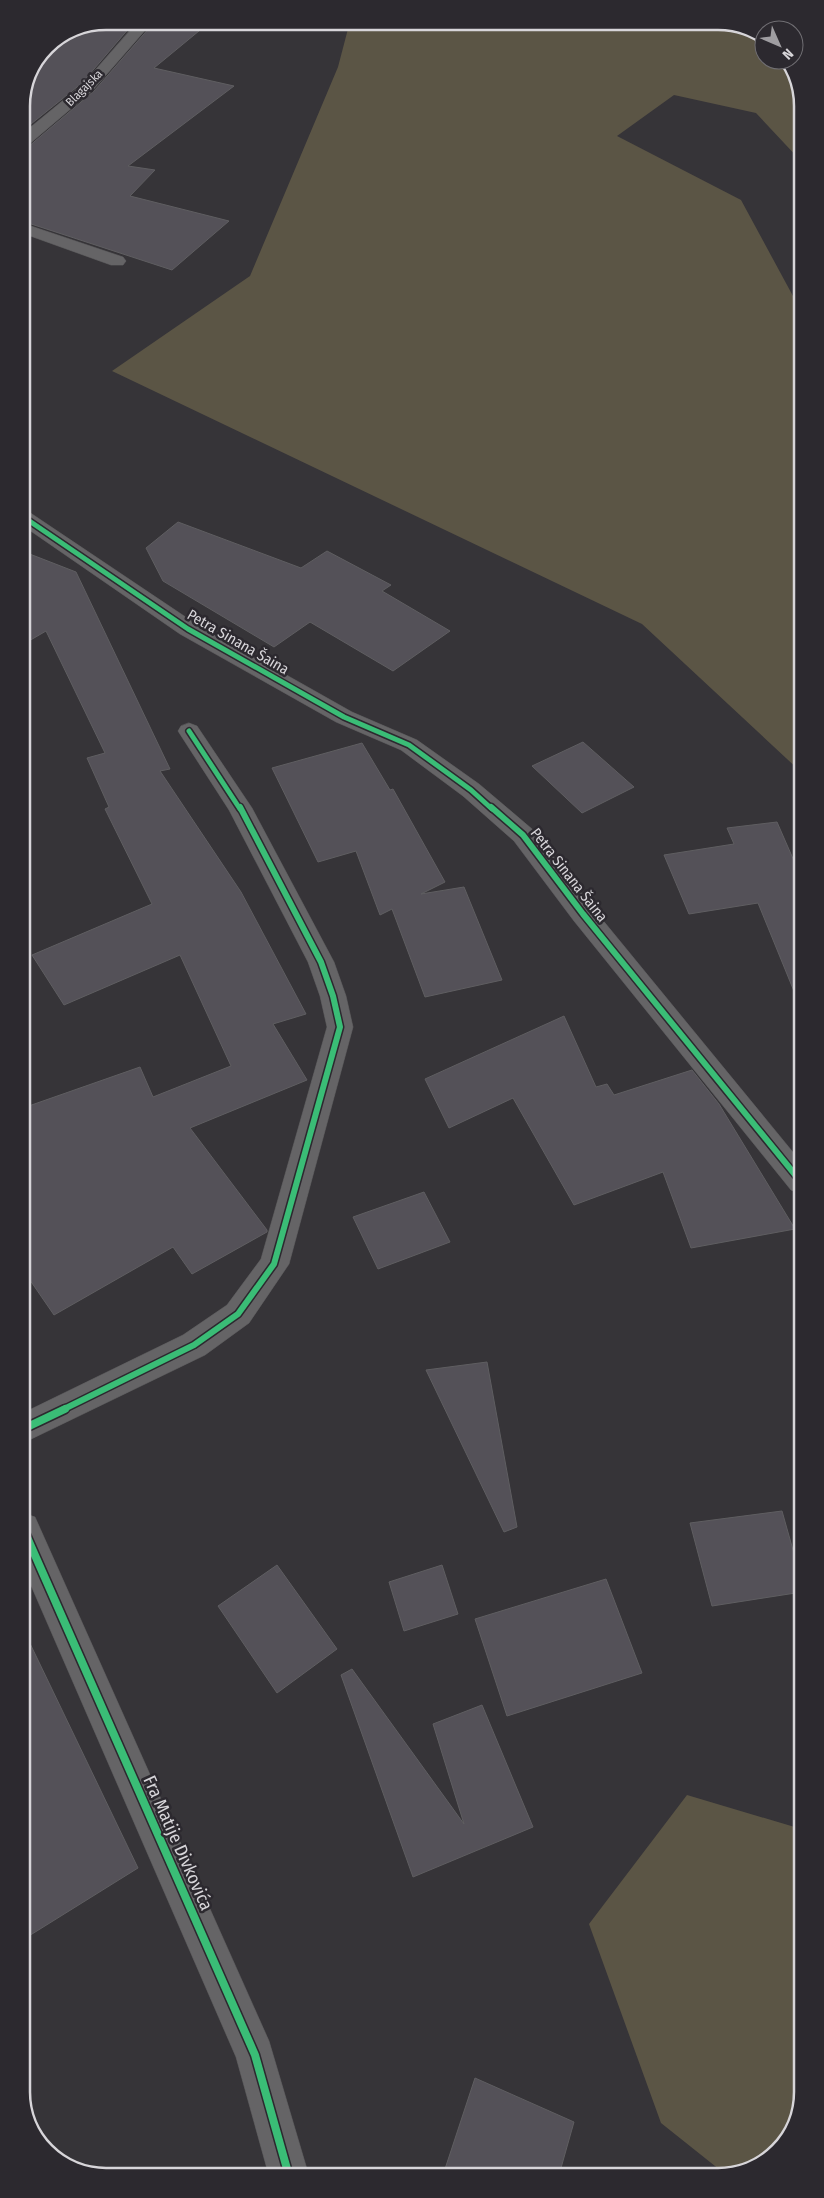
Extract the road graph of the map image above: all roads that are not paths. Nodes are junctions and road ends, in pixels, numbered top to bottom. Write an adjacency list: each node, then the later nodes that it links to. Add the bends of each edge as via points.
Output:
1 (138, 30): 2 (street, Blagajska, via 88,87)
2 (30, 135)
3 (30, 231): 4 (street)
4 (117, 261)
5 (30, 521): 7 (street, Petra Sinana Šaina, via 188,629 344,717 408,745 471,790 523,835 583,914)
6 (189, 731): 8 (street, via 240,808 321,962 340,1027 274,1264 238,1314 194,1345)
7 (794, 1173)
8 (30, 1426)
9 (30, 1544): 10 (street, Fra Matije Divkovića, via 255,2055)
10 (287, 2168)

